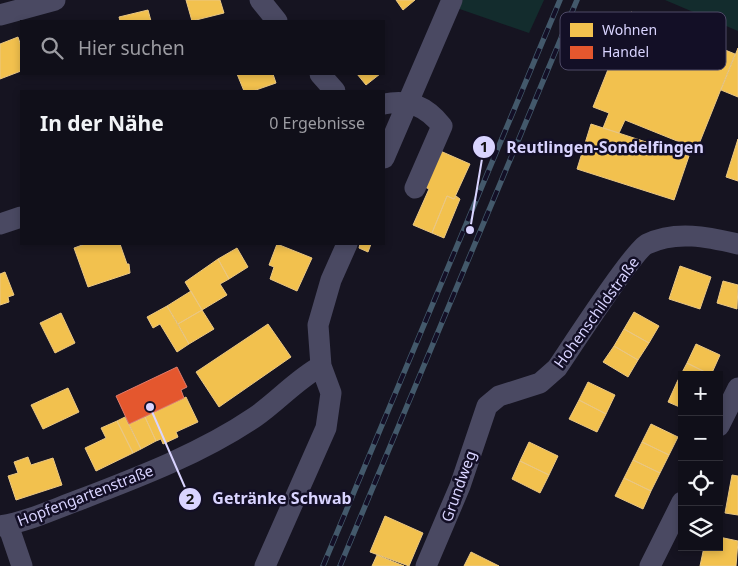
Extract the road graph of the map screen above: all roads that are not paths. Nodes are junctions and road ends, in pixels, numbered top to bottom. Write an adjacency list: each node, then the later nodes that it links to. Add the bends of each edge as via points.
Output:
1 (55, 0): 4 (street)
2 (260, 0): 5 (street)
3 (452, 0): 8 (street)
4 (0, 15)
5 (276, 20)
6 (321, 75): 7 (street)
7 (334, 90)
8 (408, 103): 9 (street); 10 (street); 11 (street, via 432,113 442,126)
9 (385, 104)
10 (385, 156)
11 (415, 188)
12 (20, 217): 13 (street)
13 (0, 224)
14 (738, 244): 18 (street, Hohenschildstraße, via 676,235 646,244 557,368 540,383 499,396)
15 (347, 245): 16 (street, via 318,325)
16 (321, 366): 21 (street, Hopfengartenstraße, via 256,416 217,441 120,484); 23 (street, via 331,393 326,428)
17 (738, 388): 19 (street)
18 (487, 406): 24 (street, Grundweg, via 460,486)
19 (723, 418)
20 (680, 506): 25 (street)
21 (4, 525): 22 (street)
22 (22, 566)
23 (265, 566)
24 (426, 566)
25 (650, 566)

